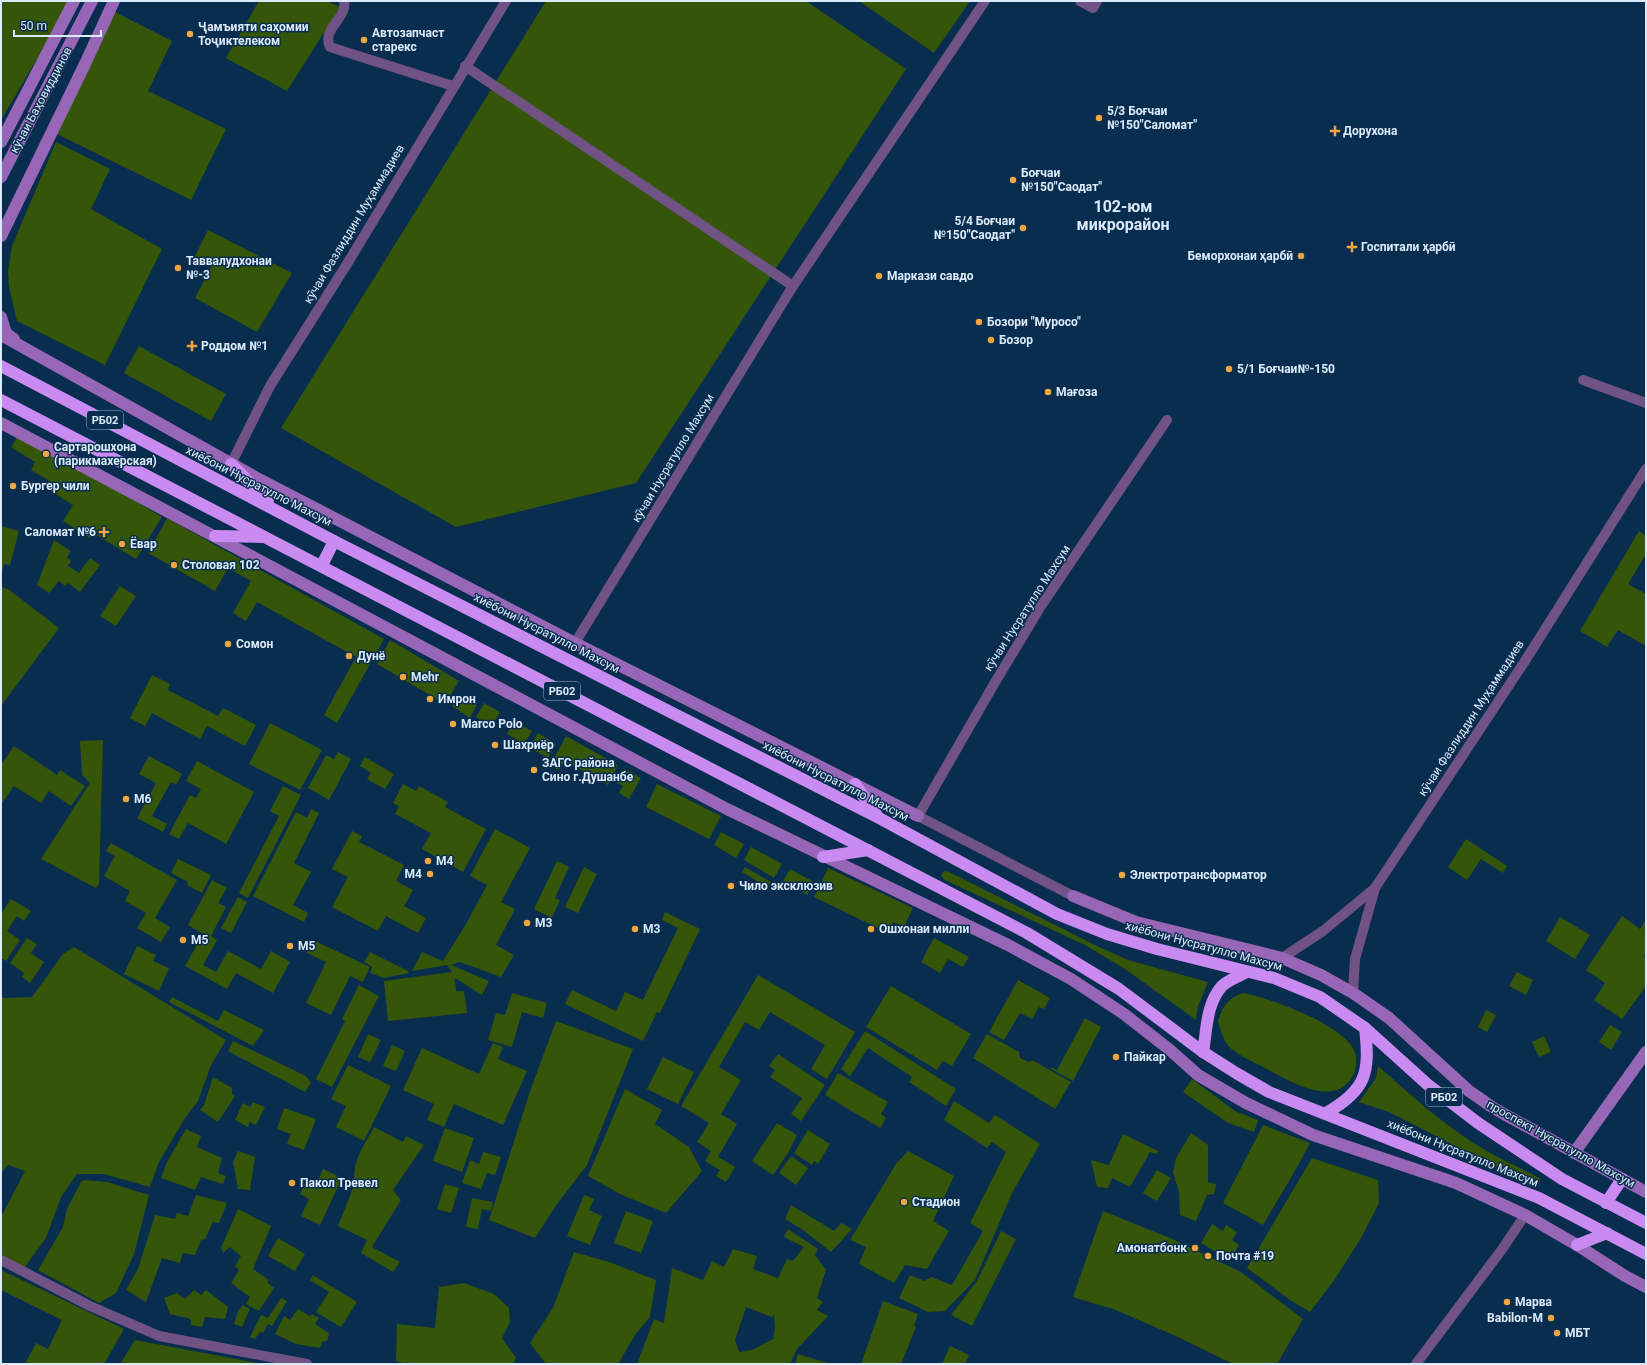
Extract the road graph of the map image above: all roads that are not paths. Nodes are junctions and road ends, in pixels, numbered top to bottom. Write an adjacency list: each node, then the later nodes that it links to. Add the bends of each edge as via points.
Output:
1 (74, 1): 11 (street)
2 (92, 1): 12 (street, кӯчаи Баҳовиддинов)
3 (114, 1): 13 (street, via 86,64)
4 (344, 1): 10 (street, via 344,8 327,35 330,47)
5 (506, 1): 9 (street, кӯчаи Фазлиддин Муҳаммадиев)
6 (985, 1): 14 (street, кӯчаи Нусратулло Махсум)
7 (1080, 1): 8 (street, via 1093,8)
8 (1097, 1)
9 (465, 66): 10 (street, кӯчаи Фазлиддин Муҳаммадиев); 14 (street)
10 (453, 86): 24 (street, кӯчаи Фазлиддин Муҳаммадиев, via 347,264 270,386)
11 (1, 142)
12 (1, 177)
13 (1, 236)
14 (793, 286): 31 (street, кӯчаи Нусратулло Махсум)
15 (1, 316): 17 (street, via 6,332)
16 (1, 335): 17 (street)
17 (24, 347): 24 (street)
18 (1, 366): 26 (highway, хиёбони Нусратулло Махсум / РБ02)
19 (1583, 380): 21 (street)
20 (1, 400): 28 (highway, хиёбони Нусратулло Махсум / РБ02)
21 (1646, 403)
22 (1166, 420): 33 (street, кӯчаи Нусратулло Махсум, via 1041,606)
23 (1, 423): 27 (street)
24 (231, 464): 26 (highway); 31 (street)
25 (1646, 470): 37 (street, кӯчаи Фазлиддин Муҳаммадиев, via 1525,661)
26 (276, 509): 29 (highway, хиёбони Нусратулло Махсум / РБ02)
27 (215, 536): 28 (highway); 36 (street, via 720,805)
28 (264, 537): 30 (highway, хиёбони Нусратулло Махсум / РБ02)
29 (334, 540): 30 (highway); 34 (highway, хиёбони Нусратулло Махсум / РБ02)
30 (322, 565): 35 (highway, хиёбони Нусратулло Махсум / РБ02)
31 (574, 644): 32 (street)
32 (855, 784): 33 (street); 34 (highway)
33 (918, 816): 38 (street)
34 (879, 818): 40 (highway, хиёбони Нусратулло Махсум / РБ02, via 1058,914 1107,934 1157,950)
35 (868, 850): 36 (highway); 43 (highway, хиёбони Нусратулло Махсум / РБ02, via 1027,934 1085,968 1119,989)
36 (823, 857): 50 (street, via 1008,945 1071,979 1124,1014 1198,1075 1246,1103 1313,1135 1456,1183)
37 (1375, 888): 39 (street, via 1323,931); 41 (street, кӯчаи Фазлиддин Муҳаммадиев, via 1355,959)
38 (1073, 896): 39 (street, проспект Нусратулло Махсум, via 1136,922)
39 (1282, 958): 41 (street, проспект Нусратулло Махсум, via 1321,975)
40 (1246, 972): 42 (highway, хиёбони Нусратулло Махсум / РБ02, via 1274,978 1320,997); 43 (highway, via 1223,985 1214,998 1207,1016)
41 (1353, 994): 46 (street, проспект Нусратулло Махсум, via 1389,1018 1469,1091 1495,1110)
42 (1365, 1028): 45 (highway, via 1368,1060 1364,1076 1358,1089); 49 (highway, хиёбони Нусратулло Махсум / РБ02, via 1427,1084 1478,1124 1562,1179)
43 (1203, 1052): 45 (highway, хиёбони Нусратулло Махсум / РБ02, via 1269,1092)
44 (1646, 1052): 46 (street)
45 (1326, 1113): 52 (highway, хиёбони Нусратулло Махсум / РБ02, via 1539,1198)
46 (1574, 1153): 47 (street, проспект Нусратулло Махсум)
47 (1622, 1179): 48 (street, проспект Нусратулло Махсум); 49 (highway)
48 (1646, 1192)
49 (1606, 1203): 51 (highway, хиёбони Нусратулло Махсум / РБ02)
50 (1525, 1215): 53 (street); 58 (street)
51 (1646, 1223)
52 (1607, 1233): 53 (highway); 54 (highway, хиёбони Нусратулло Махсум / РБ02)
53 (1577, 1245): 56 (street)
54 (1646, 1254)
55 (1, 1260): 57 (street, via 90,1306 159,1336)
56 (1646, 1287)
57 (307, 1364)
58 (1416, 1364)

